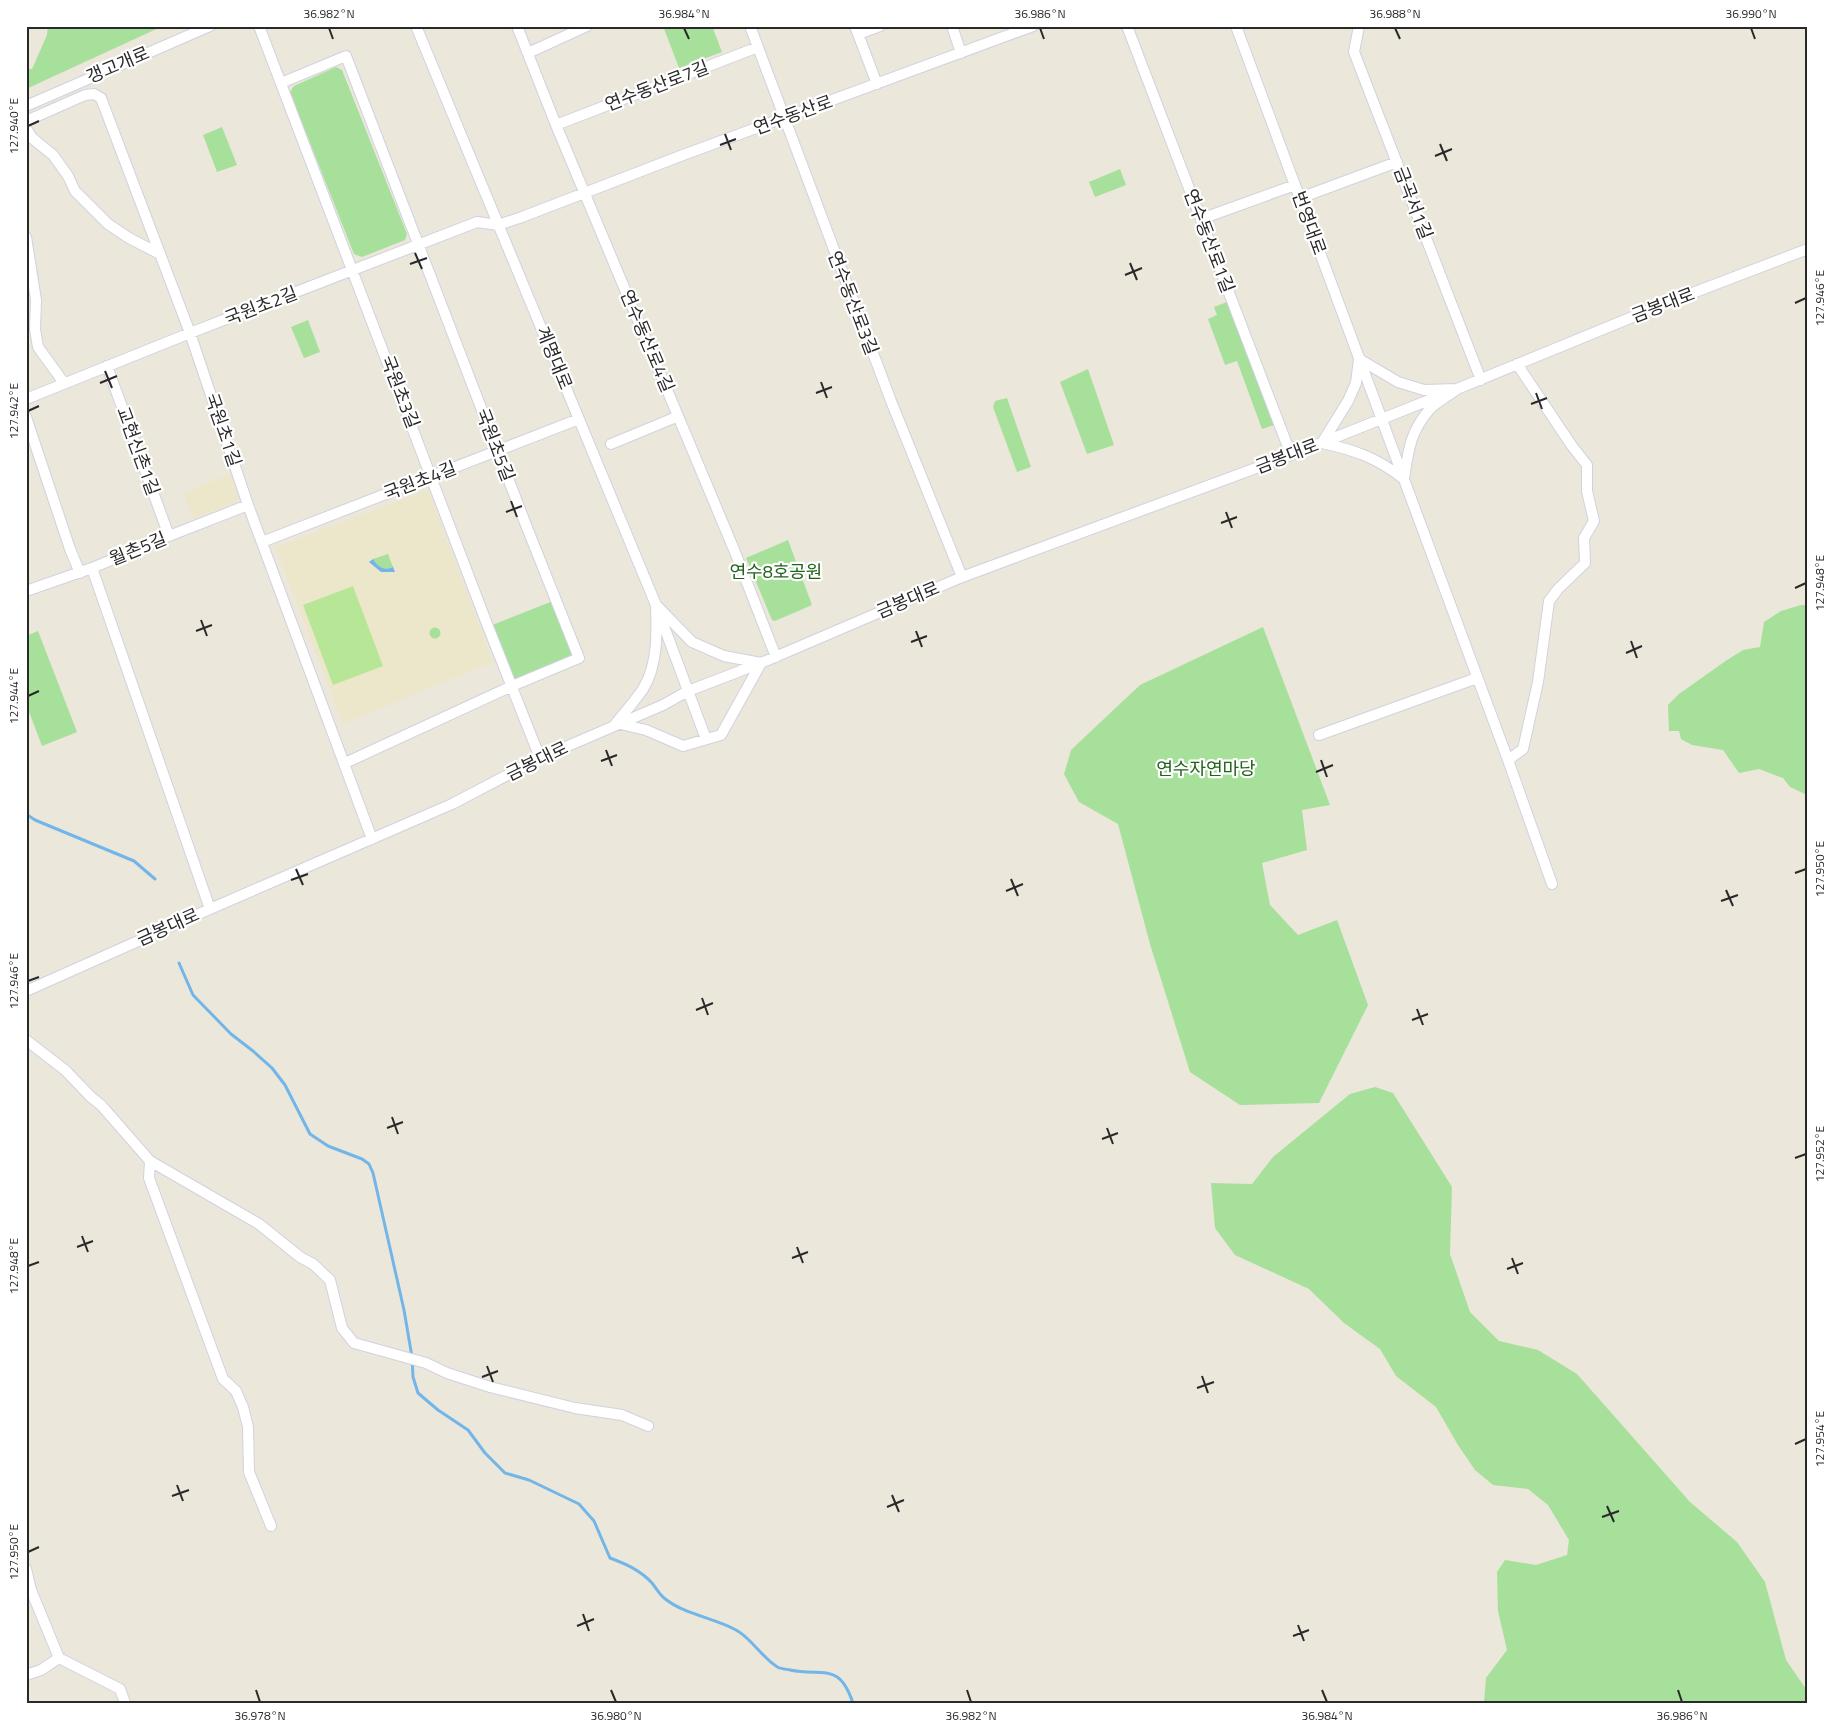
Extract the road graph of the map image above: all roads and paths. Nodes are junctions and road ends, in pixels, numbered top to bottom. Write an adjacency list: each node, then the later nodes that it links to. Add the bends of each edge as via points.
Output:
1 (210, 26): 19 (street, 갱고개로)
2 (259, 26): 17 (street, 국원초3길)
3 (416, 26): 30 (street, 계명대로)
4 (517, 26): 15 (street, 연수동산로4길)
5 (587, 26): 15 (street)
6 (750, 26): 14 (street, 연수동산로3길)
7 (880, 26): 13 (street)
8 (952, 26): 16 (street)
9 (1033, 26): 16 (street, 연수동산로)
10 (1127, 26): 29 (street, 연수동산로1길)
11 (1236, 26): 26 (street, 번영대로)
12 (1359, 26): 25 (street, 금곡서1길, via 1354,52)
13 (856, 30): 18 (street)
14 (758, 47): 20 (street, 연수동산로3길); 22 (street, 연수동산로7길)
15 (528, 53): 22 (street, 연수동산로4길)
16 (961, 53): 18 (street, 연수동산로)
17 (281, 83): 32 (street, 국원초5길, via 346,56); 35 (street, 국원초3길)
18 (877, 84): 20 (street, 연수동산로)
19 (26, 106)
20 (784, 118): 27 (street, 연수동산로); 59 (street, 연수동산로3길, via 894,409)
21 (26, 121): 34 (street, 국원초1길, via 85,95 94,94 101,98)
22 (556, 125): 27 (street, 연수동산로4길)
23 (26, 128): 24 (street)
24 (29, 138): 34 (street, via 53,155 75,191 108,224)
25 (1397, 162): 28 (street); 40 (street, 금곡서1길)
26 (1295, 185): 28 (street, 번영대로); 29 (street)
27 (585, 194): 30 (street, 연수동산로); 62 (street, 연수동산로4길)
28 (1300, 198): 37 (street, 번영대로)
29 (1201, 219): 51 (street, 연수동산로1길)
30 (498, 225): 32 (street, 국원초2길, via 477,222); 46 (street, 계명대로)
31 (26, 237): 41 (street, via 36,300 38,347)
32 (418, 245): 35 (street, 국원초2길); 50 (street, 국원초5길)
33 (1808, 249): 38 (street, 금봉대로)
34 (160, 254): 36 (street, 국원초1길)
35 (353, 270): 36 (street, 국원초2길); 52 (street, 국원초3길)
36 (190, 333): 39 (street, 국원초2길); 54 (street, 국원초1길)
37 (1359, 359): 42 (street, via 1398,382 1424,390); 47 (street, 번영대로); 48 (street, via 1356,382 1348,401)
38 (1517, 364): 40 (street, 금봉대로); 71 (street, via 1587,464 1587,491 1594,521 1584,538 1585,563 1549,601 1538,682 1523,749)
39 (107, 366): 41 (street, 국원초2길); 55 (street, 교현신촌1길)
40 (1481, 380): 42 (street, 금봉대로)
41 (64, 384): 43 (street, 국원초2길)
42 (1457, 389): 47 (street, 금봉대로); 53 (street, via 1430,409 1416,429 1410,441)
43 (26, 399)
44 (26, 417): 58 (street)
45 (674, 418): 49 (street)
46 (579, 419): 50 (street, 국원초4길); 61 (street, 계명대로)
47 (1382, 419): 48 (street, 금봉대로); 53 (street, 번영대로)
48 (1322, 442): 51 (street, 금봉대로); 53 (street, via 1368,455)
49 (611, 444)
50 (497, 451): 52 (street, 국원초4길); 65 (street, 국원초5길, via 579,658)
51 (1290, 455): 59 (street, 금봉대로)
52 (432, 476): 56 (street, 국원초4길); 65 (street, 국원초3길)
53 (1404, 479): 64 (street, 번영대로)
54 (248, 505): 55 (street, 월촌5길); 56 (street, 국원초1길)
55 (169, 536): 57 (street, 월촌5길)
56 (262, 542): 72 (street, 국원초1길)
57 (92, 568): 58 (street, 월촌5길); 75 (street)
58 (80, 573): 60 (street, 월촌5길)
59 (962, 577): 62 (street, 금봉대로)
60 (26, 591)
61 (656, 605): 63 (street, via 692,642 724,656); 66 (street, 계명대로); 67 (street, via 657,633 649,677)
62 (776, 657): 63 (street, 금봉대로)
63 (761, 663): 66 (street, 금봉대로); 69 (street, via 721,735)
64 (1477, 678): 68 (street); 71 (street, 번영대로)
65 (512, 686): 70 (street, 국원초3길); 72 (street, 국원초5길)
66 (688, 691): 67 (street, 금봉대로); 69 (street, 계명대로)
67 (616, 723): 69 (street, via 646,730 683,746); 70 (street, 금봉대로)
68 (1319, 736)
69 (706, 739)
70 (540, 758): 73 (street, 금봉대로, via 452,804)
71 (1508, 760): 74 (street, 번영대로)
72 (345, 763): 73 (street, 국원초1길)
73 (372, 840): 75 (street, 금봉대로)
74 (1552, 884)
75 (210, 909): 76 (street, 금봉대로)
76 (26, 991)
77 (26, 1040): 78 (street, via 65,1070 102,1105)
78 (150, 1161): 79 (street, via 259,1224 300,1258 313,1264 330,1280 342,1328 354,1343 419,1361 490,1387 575,1408 622,1415); 80 (street, via 149,1178 223,1379 236,1391 243,1407 248,1427 249,1472)
79 (648, 1426)
80 (271, 1526)
81 (26, 1569): 82 (street, via 31,1590)
82 (60, 1658): 83 (street); 84 (street, via 120,1689)
83 (26, 1675)
84 (125, 1703)

